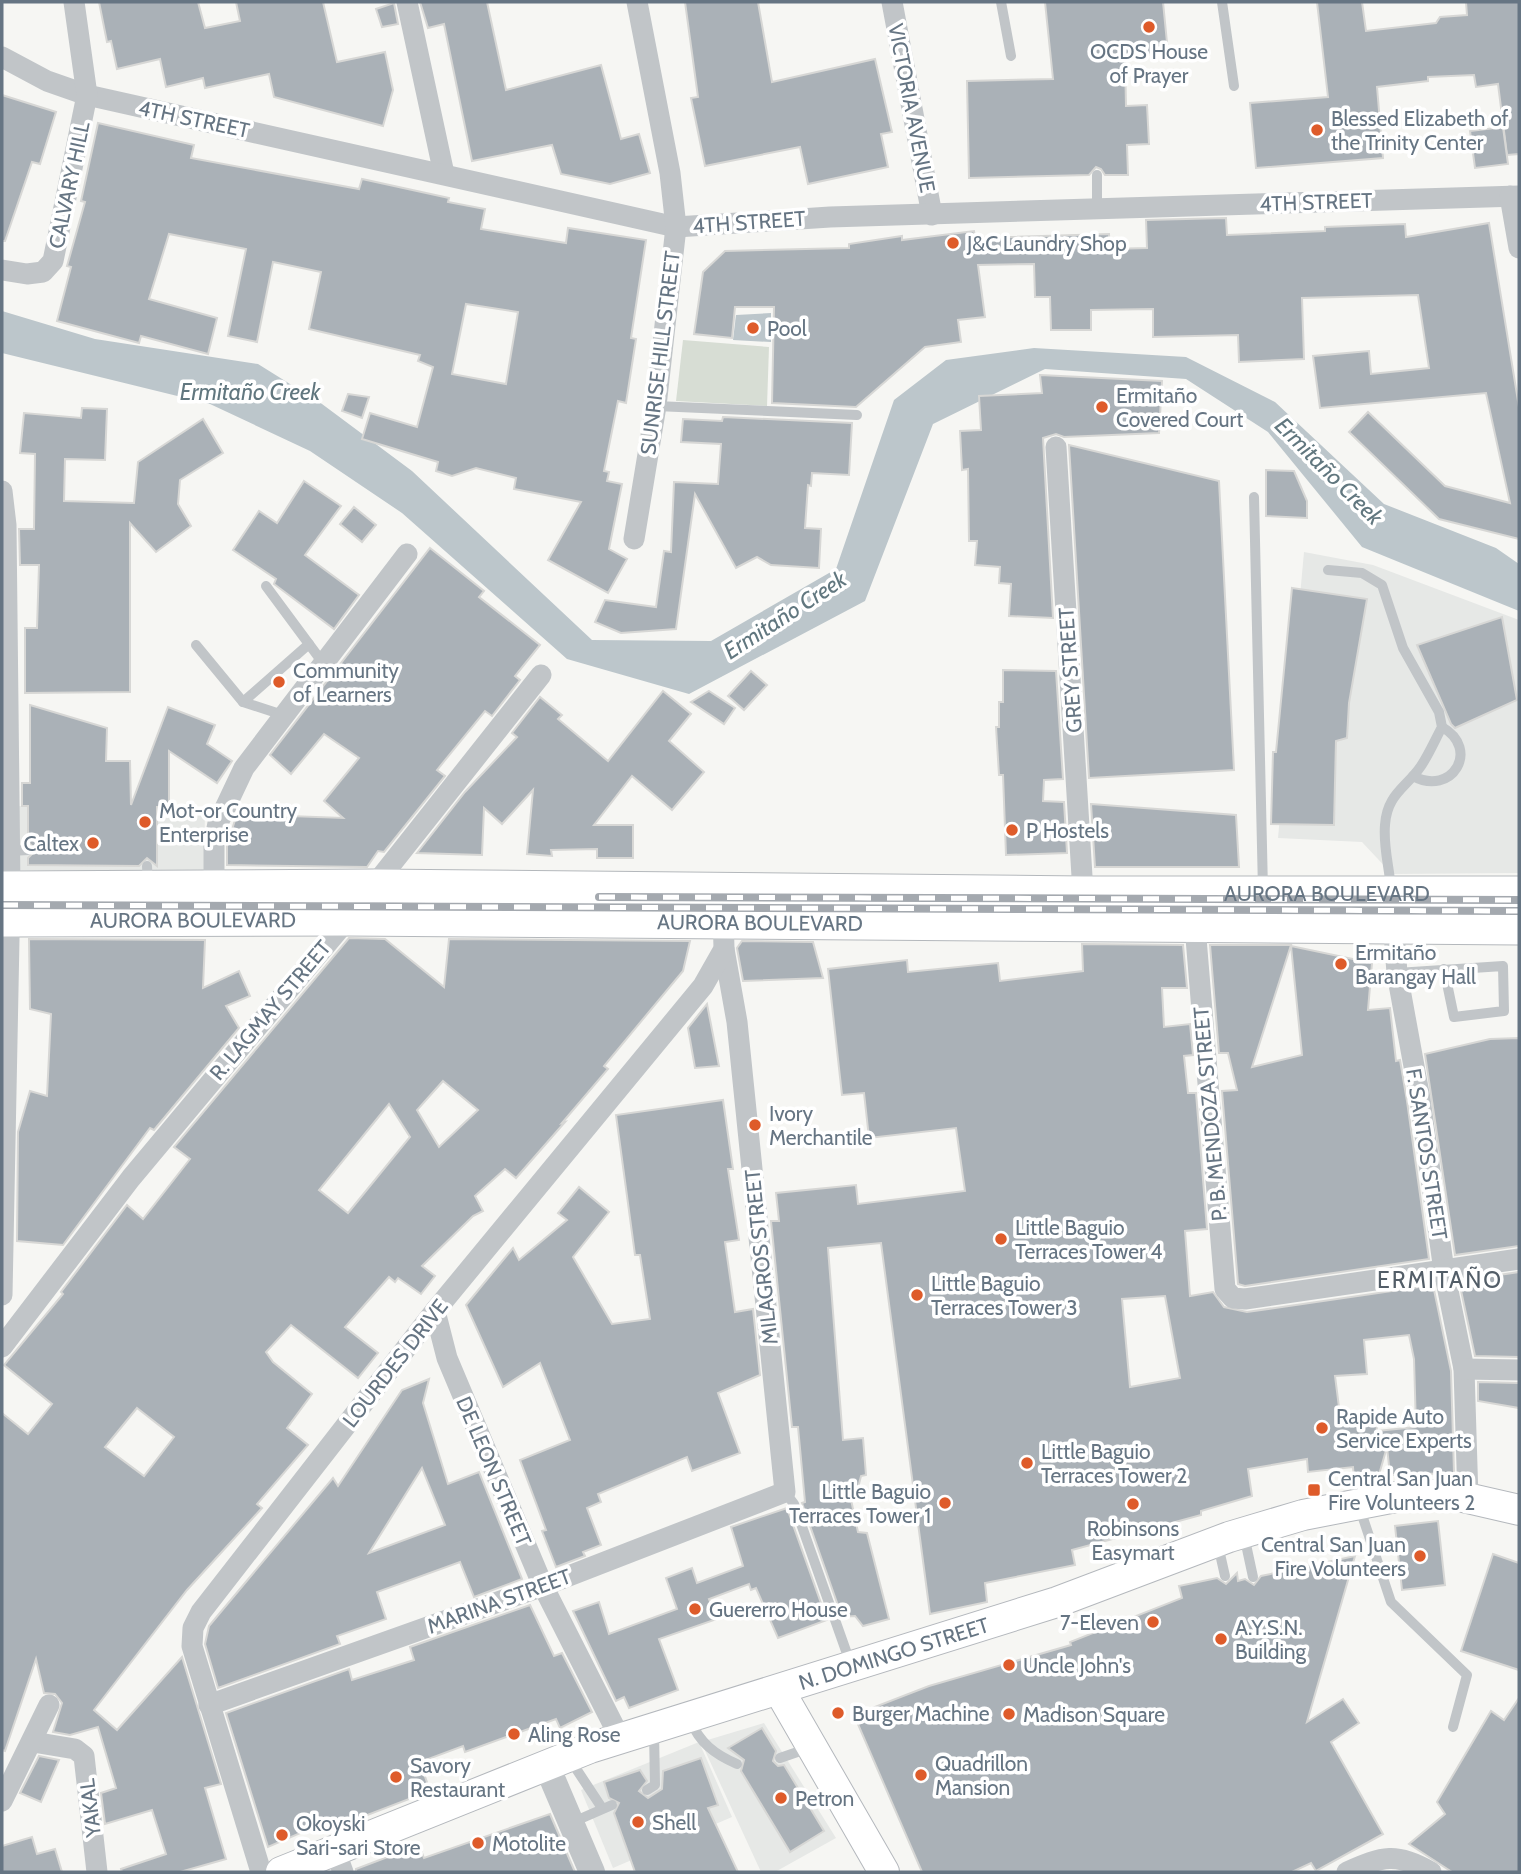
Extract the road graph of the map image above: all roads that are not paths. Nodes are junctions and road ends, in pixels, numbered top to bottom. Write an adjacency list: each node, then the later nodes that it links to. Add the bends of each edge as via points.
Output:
1 (74, 2): 10 (street, CALVARY HILL)
2 (407, 2): 11 (street)
3 (637, 2): 16 (street, SUNRISE HILL STREET)
4 (892, 2): 15 (street, VICTORIA AVENUE)
5 (1001, 2): 7 (lane)
6 (1222, 2): 9 (lane)
7 (1011, 56)
8 (2, 57): 10 (street, 4TH STREET, via 47,81)
9 (1234, 86)
10 (87, 95): 11 (street, 4TH STREET); 18 (street, CALVARY HILL, via 53,261 43,272)
11 (444, 174): 16 (street, 4TH STREET)
12 (1097, 175): 14 (lane)
13 (1514, 196): 14 (street, 4TH STREET); 17 (street)
14 (1097, 209): 15 (street, 4TH STREET)
15 (932, 215): 16 (street, 4TH STREET)
16 (676, 227): 19 (street, SUNRISE HILL STREET)
17 (1519, 248)
18 (2, 271)
19 (656, 406): 20 (lane); 25 (street, SUNRISE HILL STREET)
20 (857, 415)
21 (1056, 447): 43 (street, GREY STREET)
22 (2, 491): 24 (street)
23 (1254, 497): 41 (lane)
24 (4, 525): 45 (street, via 19,851)
25 (634, 539)
26 (407, 554): 31 (street)
27 (1328, 570): 35 (lane, via 1362,573 1382,585 1403,648)
28 (266, 586): 29 (lane)
29 (309, 644): 31 (lane); 33 (lane)
30 (196, 645): 33 (lane)
31 (323, 663): 34 (street)
32 (541, 675): 37 (street, R. LAGMAY STREET)
33 (243, 702): 34 (lane)
34 (282, 715): 38 (street, via 244,768 218,823)
35 (1442, 727): 36 (lane); 36 (lane, via 1460,746 1459,764 1448,778 1439,781)
36 (1413, 776): 42 (lane, via 1398,788 1385,822)
37 (374, 886): 38 (main road, AURORA BOULEVARD); 39 (main road, AURORA BOULEVARD); 46 (street, R. LAGMAY STREET)
38 (214, 887): 45 (main road, AURORA BOULEVARD, via 148,877)
39 (723, 890): 40 (main road, AURORA BOULEVARD); 51 (street)
40 (942, 891): 43 (main road, AURORA BOULEVARD); 47 (main road)
41 (1263, 892): 42 (main road, AURORA BOULEVARD); 43 (main road, AURORA BOULEVARD)
42 (1391, 892): 44 (main road, AURORA BOULEVARD); 49 (street, F. SANTOS STREET)
43 (1083, 893)
44 (1519, 893)
45 (6, 904): 46 (main road, AURORA BOULEVARD); 56 (street)
46 (347, 919): 51 (main road, AURORA BOULEVARD); 61 (street, R. LAGMAY STREET)
47 (944, 925): 48 (main road, AURORA BOULEVARD); 51 (main road, AURORA BOULEVARD)
48 (1195, 926): 49 (main road, AURORA BOULEVARD); 58 (street, P. B. MENDOZA STREET, via 1225,1289 1233,1298 1244,1299)
49 (1392, 926): 50 (main road, AURORA BOULEVARD); 53 (street, F. SANTOS STREET)
50 (1519, 928)
51 (724, 936): 54 (street, LOURDES DRIVE); 55 (street, MILAGROS STREET)
52 (1444, 969): 52 (lane, via 1503,966 1504,1012 1454,1017); 53 (lane)
53 (1397, 973): 58 (street, F. SANTOS STREET)
54 (703, 986): 55 (street, via 728,1007); 60 (street, LOURDES DRIVE)
55 (737, 1022): 64 (street, MILAGROS STREET)
56 (2, 1236): 59 (street)
57 (1519, 1259): 58 (street)
58 (1444, 1271): 62 (street, F. SANTOS STREET)
59 (2, 1295)
60 (435, 1311): 71 (street, DE LEON STREET, via 447,1359); 75 (street, LOURDES DRIVE, via 201,1612 192,1646)
61 (4, 1336)
62 (1464, 1369): 63 (street); 65 (street, F. SANTOS STREET)
63 (1519, 1370)
64 (785, 1492): 71 (street, MARINA STREET); 72 (lane, via 794,1504)
65 (1468, 1499): 66 (main road, N. DOMINGO STREET, via 1423,1495); 67 (main road, N. DOMINGO STREET)
66 (1358, 1504): 68 (main road, N. DOMINGO STREET); 78 (lane, via 1391,1601 1467,1675)
67 (1519, 1510)
68 (1230, 1537): 69 (lane); 70 (lane); 72 (main road, N. DOMINGO STREET, via 1057,1602)
69 (1225, 1576)
70 (1253, 1577)
71 (543, 1586): 75 (street, MARINA STREET); 79 (street, DE LEON STREET)
72 (851, 1665): 73 (main road, N. DOMINGO STREET)
73 (779, 1689): 76 (main road, N. DOMINGO STREET); 81 (main road)
74 (49, 1704): 80 (street)
75 (209, 1705): 90 (street, LOURDES DRIVE)
76 (689, 1716): 77 (main road, N. DOMINGO STREET); 84 (lane, via 698,1737)
77 (654, 1727): 79 (main road, N. DOMINGO STREET); 85 (lane, via 655,1785)
78 (1453, 1727)
79 (620, 1738): 83 (main road, N. DOMINGO STREET)
80 (33, 1742): 86 (street); 89 (street, YAKAL, via 75,1749 84,1756)
81 (812, 1747): 82 (lane); 93 (main road)
82 (780, 1758)
83 (557, 1760): 87 (street); 87 (lane, via 607,1807); 88 (main road, N. DOMINGO STREET)
84 (737, 1764)
85 (647, 1790)
86 (2, 1801)
87 (573, 1822): 92 (street)
88 (339, 1861): 91 (main road, N. DOMINGO STREET)
89 (97, 1872)
90 (261, 1872)
91 (281, 1872)
92 (592, 1872)
93 (884, 1872)
94 (1347, 1872): 95 (street, via 1380,1858 1408,1859)
95 (1431, 1872)

